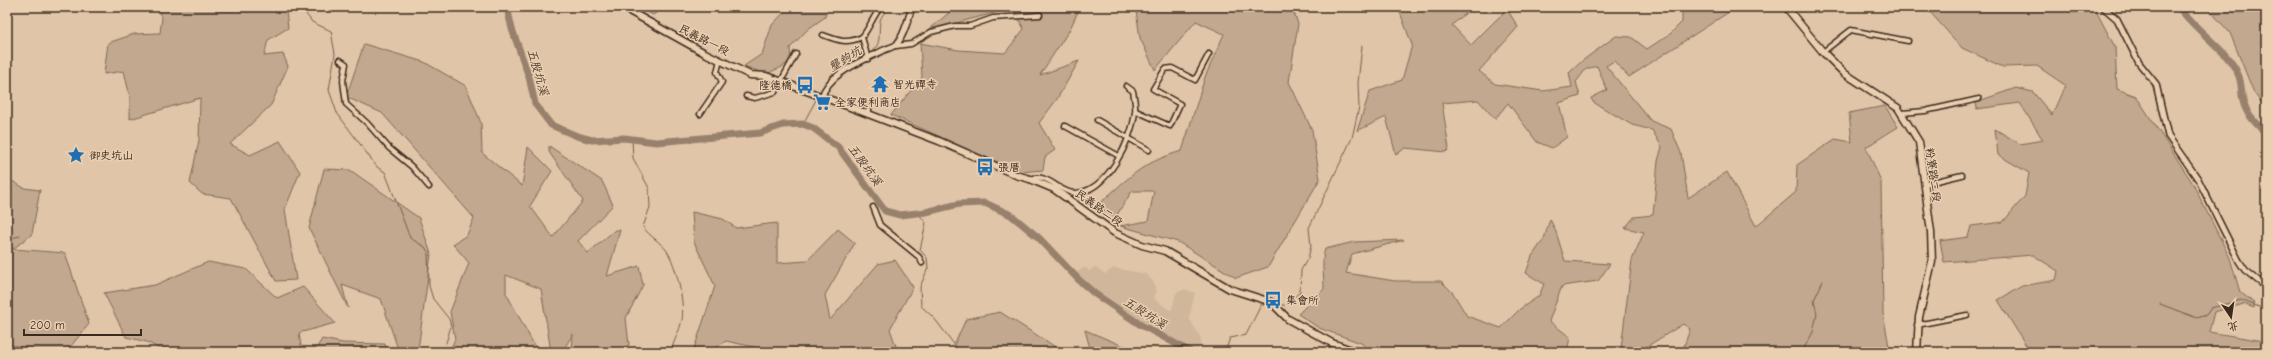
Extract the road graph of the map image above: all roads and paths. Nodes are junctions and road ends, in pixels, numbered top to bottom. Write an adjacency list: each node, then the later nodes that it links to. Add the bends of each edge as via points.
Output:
1 (622, 7): 16 (main road, 民義路一段)
2 (881, 7): 8 (street, via 875,14 871,27)
3 (912, 7): 10 (street)
4 (1786, 7): 11 (main road, 粉寮路二段)
5 (2103, 7): 38 (street, via 2117,19 2139,63 2156,84 2168,136 2198,178 2239,261 2245,270)
6 (1040, 15): 10 (street, via 993,18 970,26 955,26 931,32 911,44)
7 (823, 35): 8 (street, via 842,42 851,42)
8 (862, 36): 14 (street)
9 (1908, 41): 11 (street, via 1852,30)
10 (896, 46): 14 (street)
11 (1822, 52): 24 (main road, 粉寮路二段, via 1844,73)
12 (796, 54): 17 (street)
13 (1209, 54): 23 (street, via 1195,80 1172,68 1165,69 1153,89 1180,104 1170,126)
14 (867, 56): 20 (street, via 829,83)
15 (340, 60): 35 (street, via 346,64 343,81 346,104 367,122 389,148 412,167)
16 (720, 60): 17 (main road, 民義路一段, via 750,75 766,76); 25 (street, via 717,72 722,82)
17 (781, 81): 19 (street, via 775,92 755,98); 20 (main road, 民義路二段)
18 (1126, 86): 23 (street, via 1133,91)
19 (746, 96)
20 (819, 96): 26 (main road, 民義路二段)
21 (1979, 99): 24 (street, via 1925,111)
22 (869, 106): 26 (street)
23 (1136, 111): 29 (street)
24 (1902, 113): 34 (main road, 粉寮路二段, via 1919,142)
25 (700, 114)
26 (869, 114): 33 (main road, 民義路二段)
27 (1098, 120): 29 (street)
28 (1065, 126): 31 (street)
29 (1128, 138): 30 (street); 31 (street)
30 (1149, 150)
31 (1119, 156): 33 (street, via 1112,170 1089,191 1073,193 1042,177)
32 (1962, 175): 34 (street)
33 (1030, 179): 41 (main road, 民義路二段, via 1054,189 1115,233 1142,245 1166,251 1230,289 1262,298 1288,319 1332,343)
34 (1924, 184): 40 (main road, 粉寮路二段, via 1931,232 1932,262)
35 (429, 187)
36 (873, 207): 37 (street, via 880,225 919,257)
37 (922, 263)
38 (2266, 287)
39 (1967, 316): 40 (street)
40 (1917, 325): 42 (main road, 粉寮路二段)
41 (1357, 352)
42 (1917, 352)

